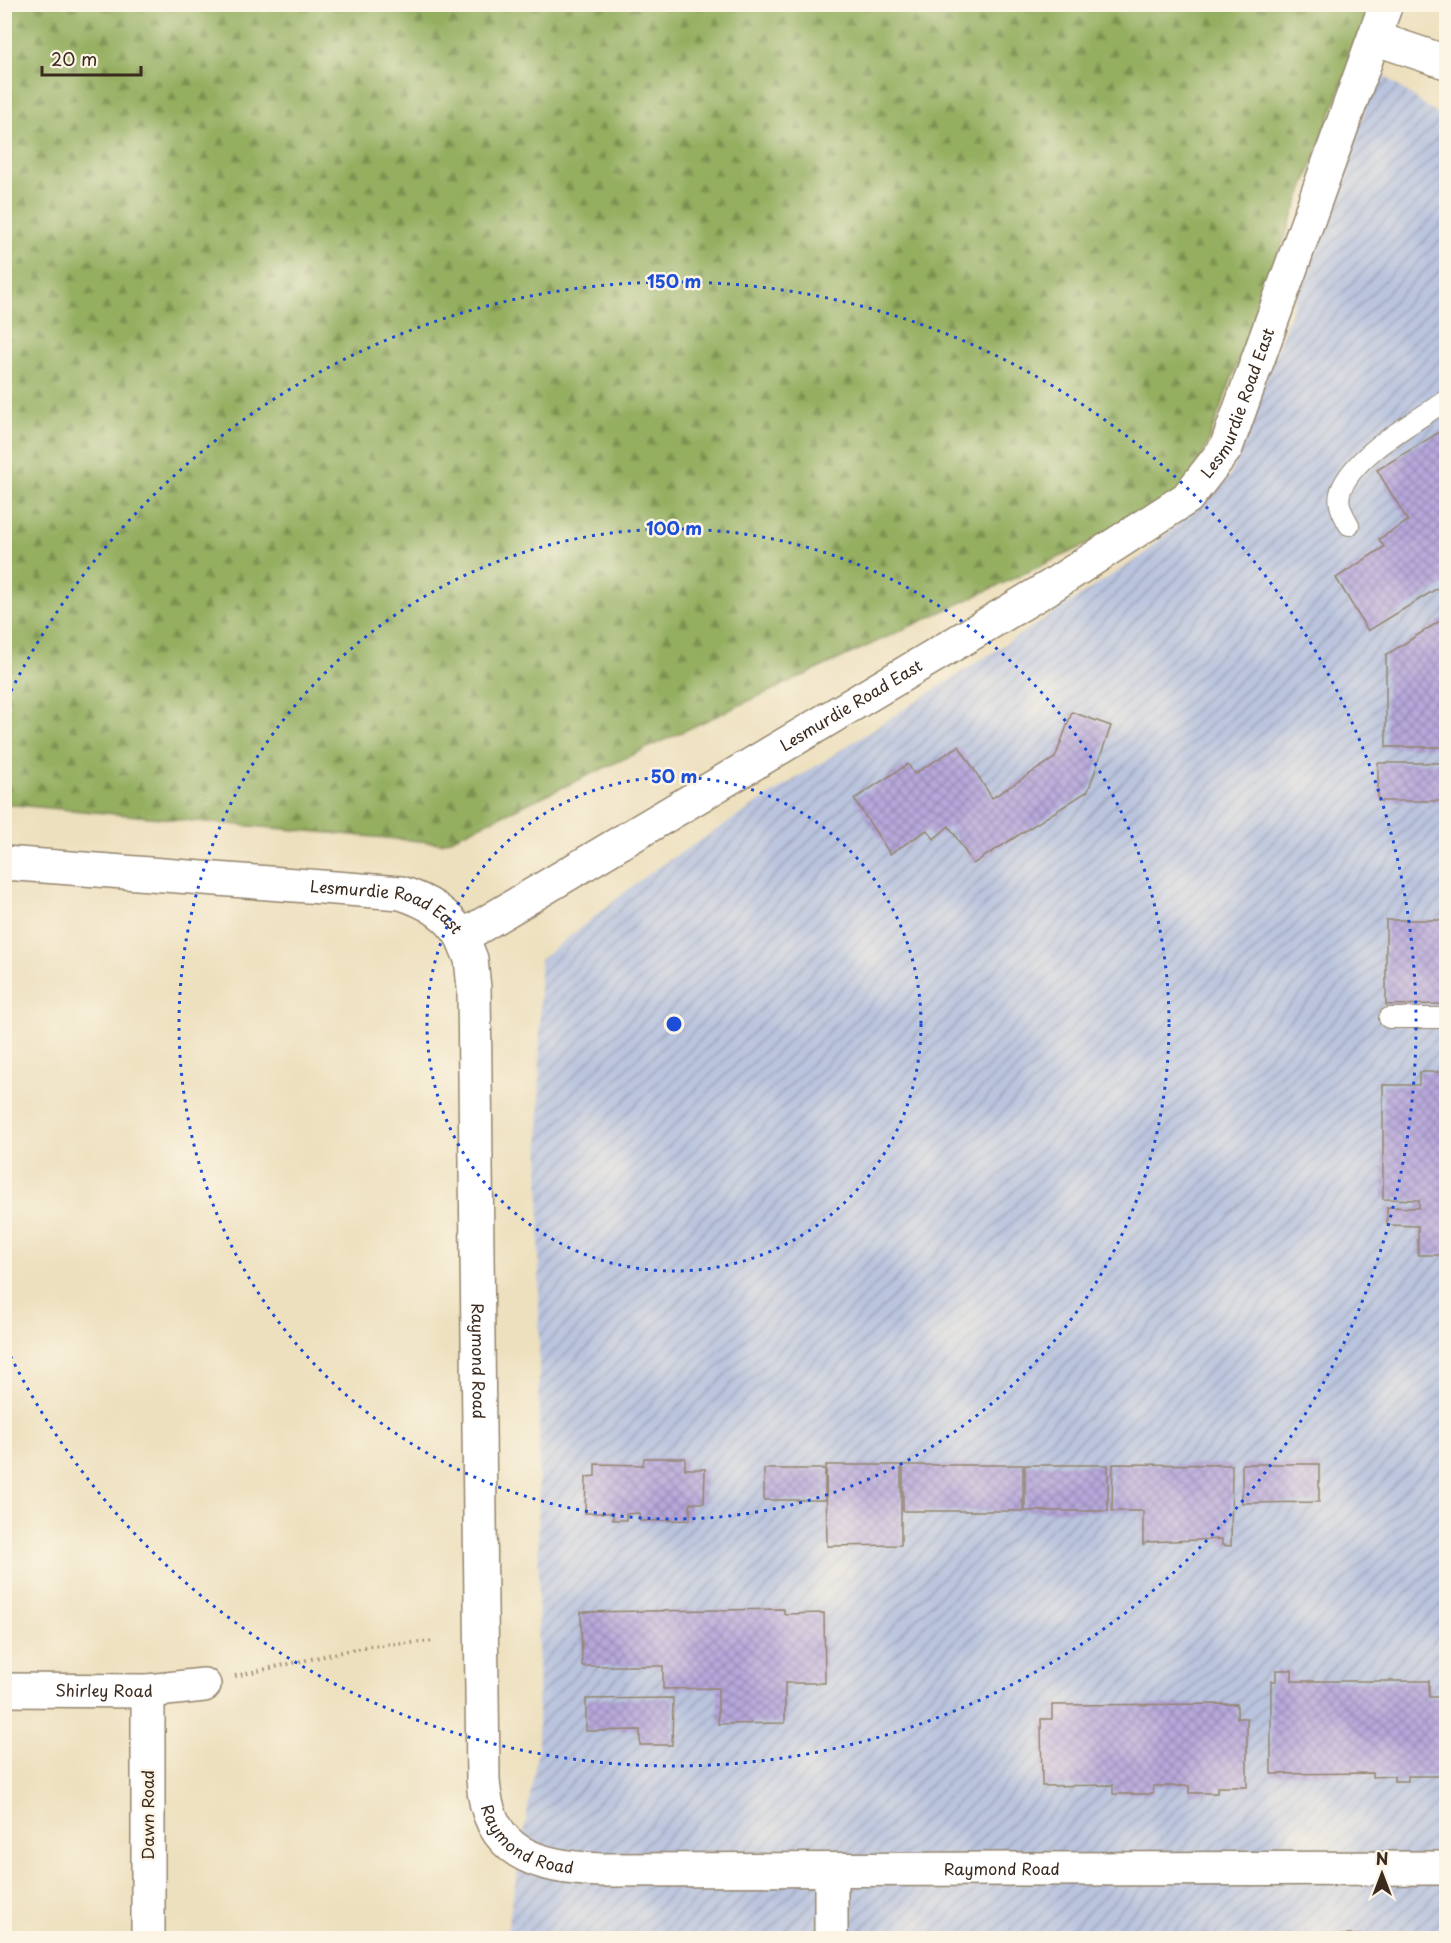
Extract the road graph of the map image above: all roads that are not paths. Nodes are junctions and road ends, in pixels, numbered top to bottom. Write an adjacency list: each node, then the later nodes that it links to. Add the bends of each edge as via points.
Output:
1 (1386, 4): 2 (street, Lesmurdie Road East)
2 (1374, 38): 3 (street); 7 (street, Lesmurdie Road East, via 1226,448 1187,498 1048,588)
3 (1446, 63)
4 (1446, 400): 5 (lane, via 1372,451 1356,468 1341,490 1339,507)
5 (1349, 525)
6 (4, 863): 7 (street, Lesmurdie Road East, via 401,893 441,912)
7 (462, 937): 14 (street, Raymond Road, via 471,959 474,988 483,1779 487,1813 514,1848 562,1868)
8 (1389, 1018): 9 (lane)
9 (1446, 1018)
10 (204, 1684): 12 (street, Shirley Road)
11 (4, 1690): 12 (street, Shirley Road)
12 (148, 1691): 15 (street, Dawn Road)
13 (1446, 1868): 14 (street, Raymond Road)
14 (831, 1870): 16 (street)
15 (148, 1938)
16 (831, 1938)

